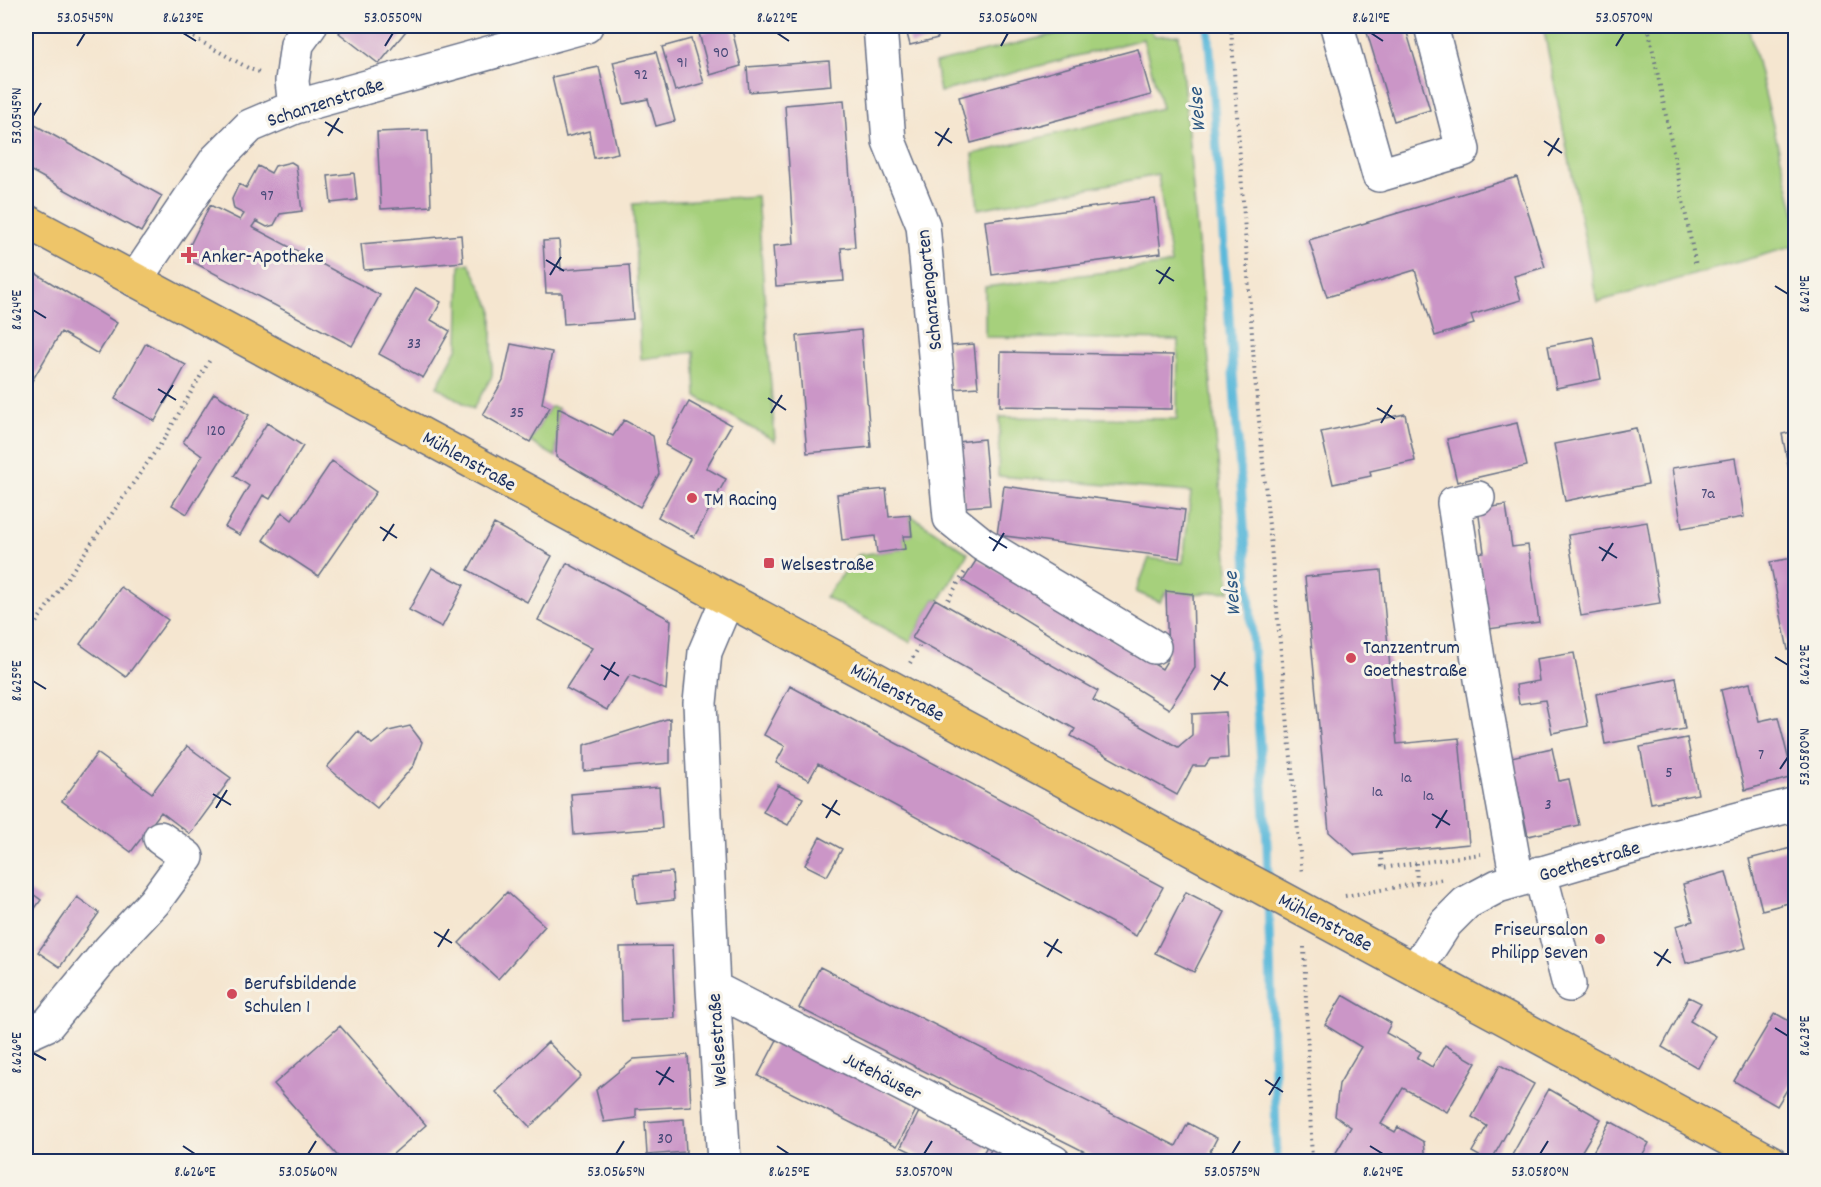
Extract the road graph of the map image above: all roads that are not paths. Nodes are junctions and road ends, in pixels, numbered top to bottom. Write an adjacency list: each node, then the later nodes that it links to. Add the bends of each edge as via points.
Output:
1 (310, 26): 6 (street, via 297,44)
2 (586, 26): 6 (street, Schanzenstraße)
3 (880, 26): 11 (street, Schanzengarten, via 889,141 923,225 950,518 982,544)
4 (1337, 26): 5 (street, via 1379,175 1463,150)
5 (1431, 26)
6 (294, 94): 8 (street, Schanzenstraße, via 250,126 216,160)
7 (26, 220): 8 (main road, Mühlenstraße)
8 (135, 280): 10 (main road, Mühlenstraße)
9 (1478, 498): 14 (street, via 1454,503 1481,679)
10 (727, 600): 15 (main road, Mühlenstraße); 17 (street, Welsestraße, via 705,652 700,703)
11 (1154, 647)
12 (1796, 804): 14 (street, Goethestraße)
13 (160, 838): 18 (street, via 187,857 154,902 48,1024)
14 (1529, 877): 15 (street, Goethestraße, via 1498,886 1466,903 1446,923); 16 (street)
15 (1416, 969): 21 (main road, Mühlenstraße)
16 (1569, 985)
17 (713, 988): 19 (street, Welsestraße); 20 (street, Jutehäuser)
18 (26, 1034)
19 (724, 1161)
20 (1054, 1161)
21 (1771, 1161)

